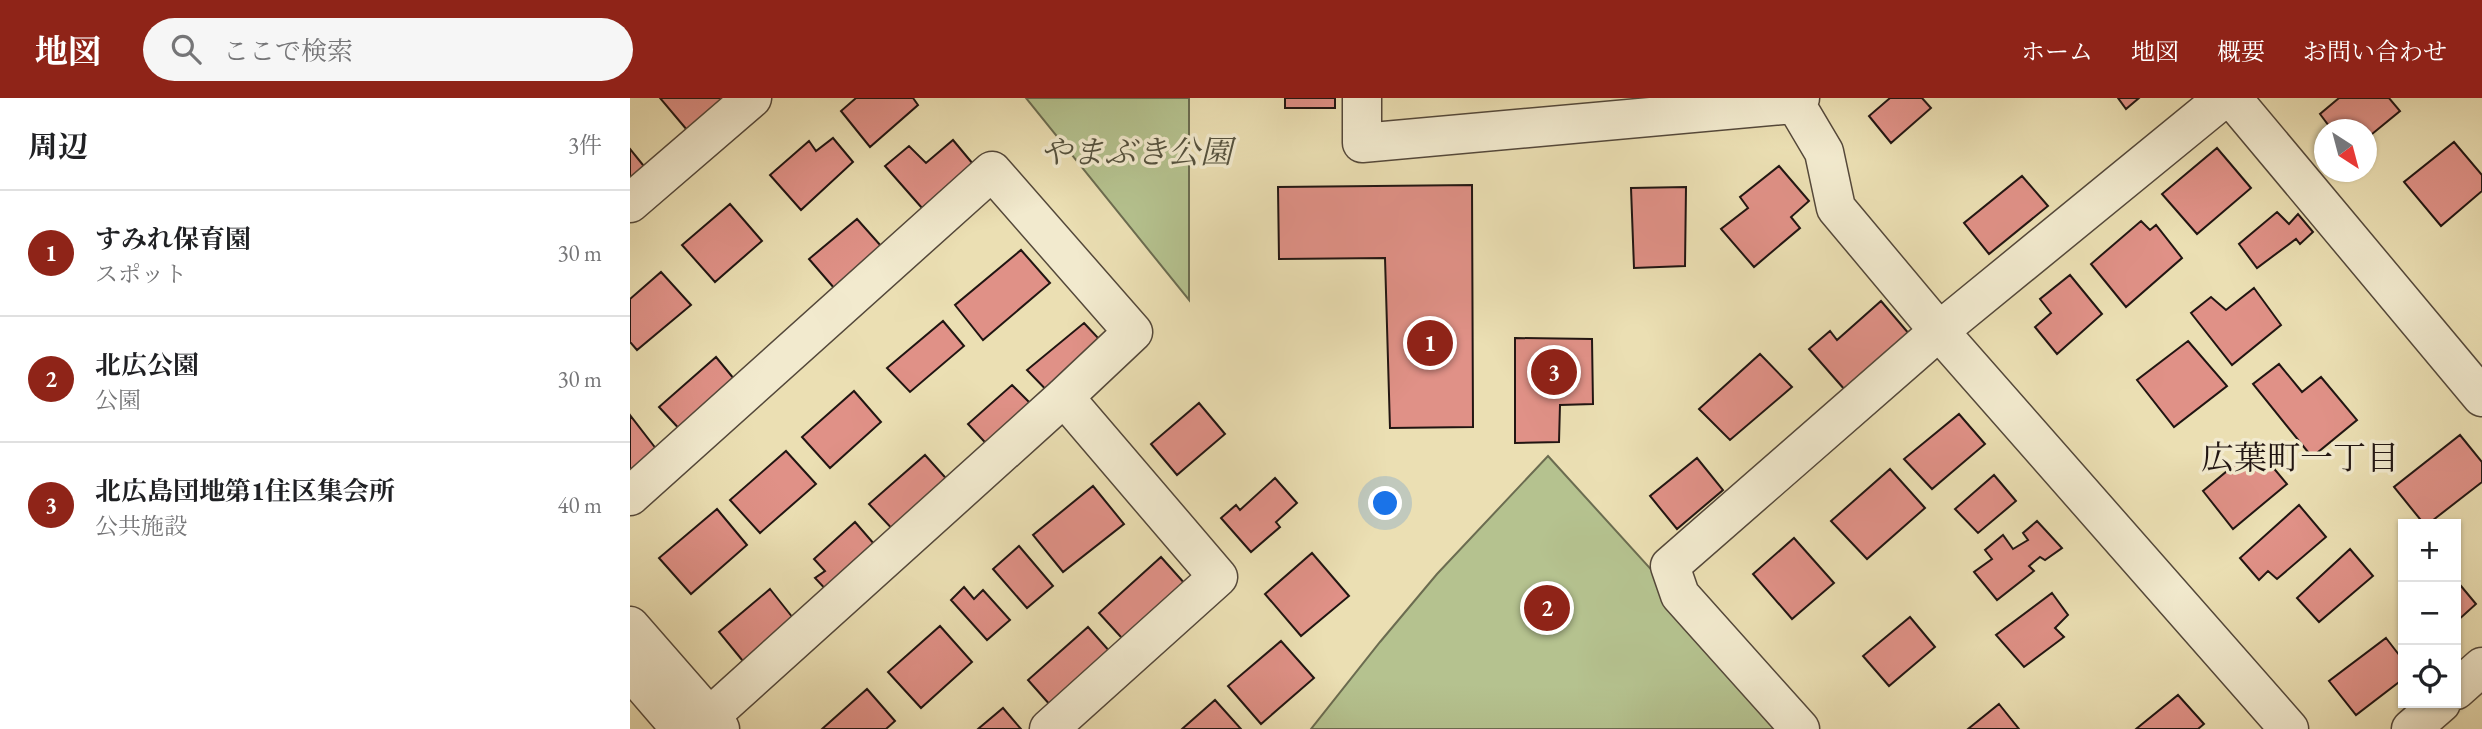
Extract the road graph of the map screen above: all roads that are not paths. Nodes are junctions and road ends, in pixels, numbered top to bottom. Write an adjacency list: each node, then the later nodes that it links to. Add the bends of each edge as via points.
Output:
1 (752, 98): 6 (street)
2 (1362, 98): 5 (street, via 1362,144)
3 (2224, 98): 7 (street)
4 (2232, 98): 9 (street)
5 (1795, 100): 7 (street, via 1824,152 1836,208)
6 (630, 203)
7 (1939, 331): 18 (street, via 1670,566 1680,595); 19 (street)
8 (1064, 397): 10 (street, via 1133,332 992,171); 16 (street); 17 (street, via 1218,577)
9 (2482, 397)
10 (630, 496)
11 (630, 626): 16 (street)
12 (2482, 667): 14 (street)
13 (630, 670): 16 (street)
14 (2461, 686)
15 (2435, 708): 20 (street)
16 (702, 726)
17 (1049, 729)
18 (1800, 729)
19 (2289, 729)
20 (2412, 729)

